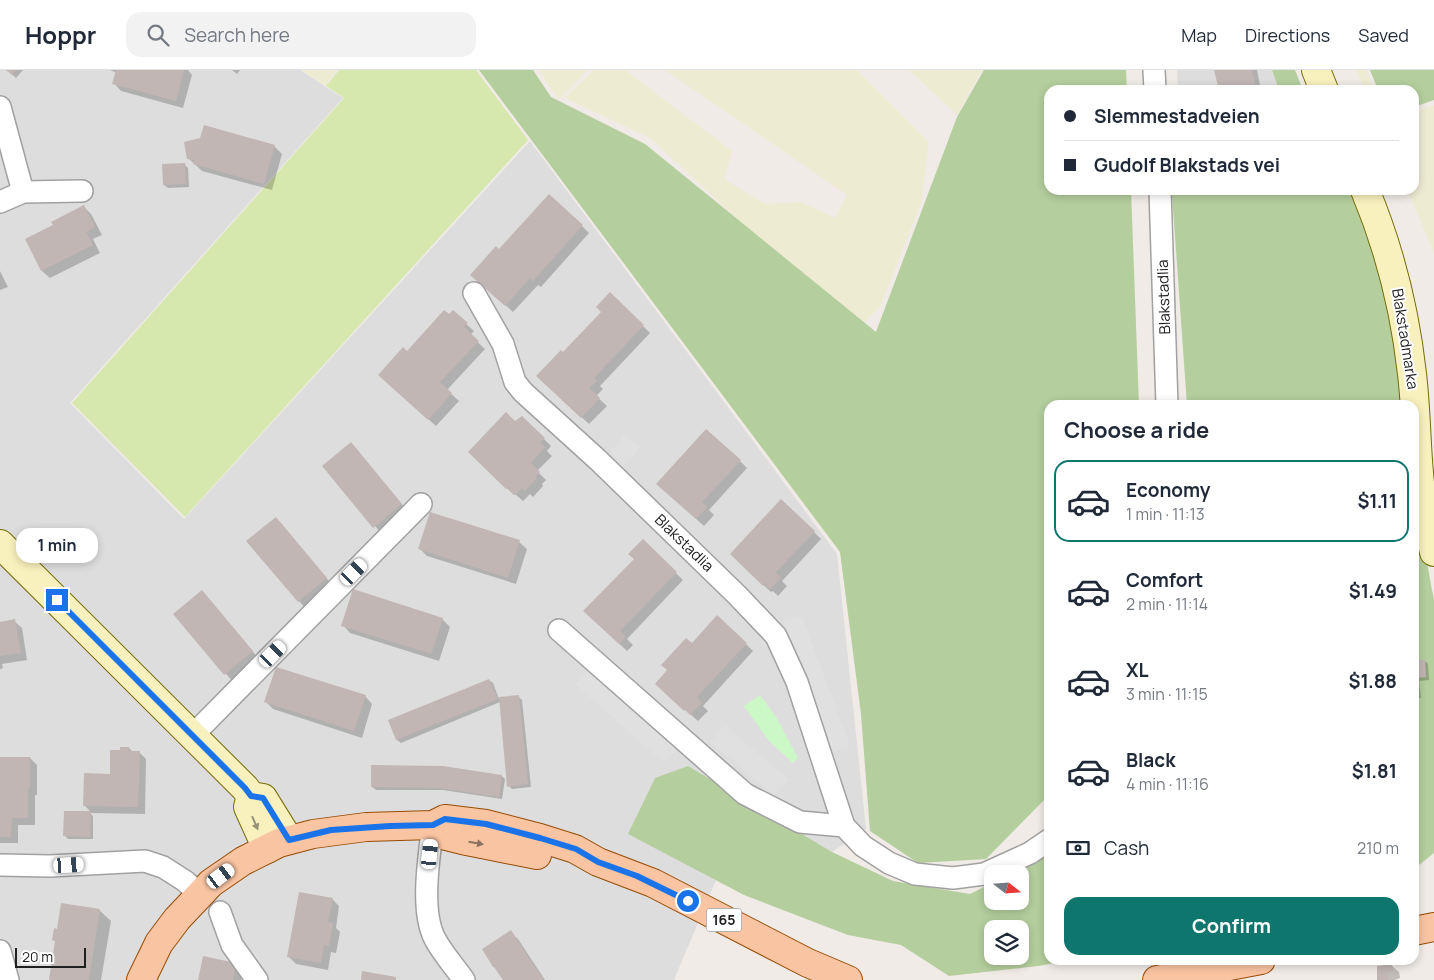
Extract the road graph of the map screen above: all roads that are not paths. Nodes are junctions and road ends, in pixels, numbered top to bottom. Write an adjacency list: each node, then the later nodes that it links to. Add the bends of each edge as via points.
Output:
1 (1154, 70): 3 (street)
2 (1316, 70): 4 (street)
3 (1155, 85)
4 (1322, 85)
5 (0, 107): 7 (street)
6 (82, 191): 7 (street)
7 (23, 192): 10 (street)
8 (1160, 195): 12 (street, Blakstadlia)
9 (1368, 195): 13 (street, Blakstadmarka, via 1392,261 1403,311)
10 (0, 202)
11 (474, 294): 21 (street, Blakstadlia, via 503,344 515,382 737,594 776,636 797,682)
12 (1167, 400)
13 (1414, 400)
14 (1419, 476): 17 (street, Blakstadmarka)
15 (421, 504): 19 (street)
16 (0, 544): 19 (street)
17 (1434, 552)
18 (559, 630): 21 (street, via 745,794 800,822)
19 (192, 736): 22 (street, via 251,796 263,798)
20 (433, 825): 22 (main road, 165, via 331,830); 34 (street, via 428,869 430,926); 35 (main road, 165, via 445,819 486,824 576,849 598,862 653,883 808,963)
21 (844, 826): 23 (street, Blakstadlia, via 864,846 889,863 916,874 952,878 984,874 1030,854)
22 (278, 844): 25 (main road, 165, via 230,869)
23 (1044, 844)
24 (0, 865): 25 (street, via 145,861 163,868)
25 (199, 894): 32 (main road, 165, via 159,943)
26 (220, 912): 33 (street, via 232,945)
27 (1434, 927): 28 (main road)
28 (1419, 930)
29 (0, 951): 31 (street)
30 (1235, 965): 36 (main road)
31 (8, 980)
32 (141, 980)
33 (257, 980)
34 (464, 980)
35 (848, 980)
36 (1156, 980)

